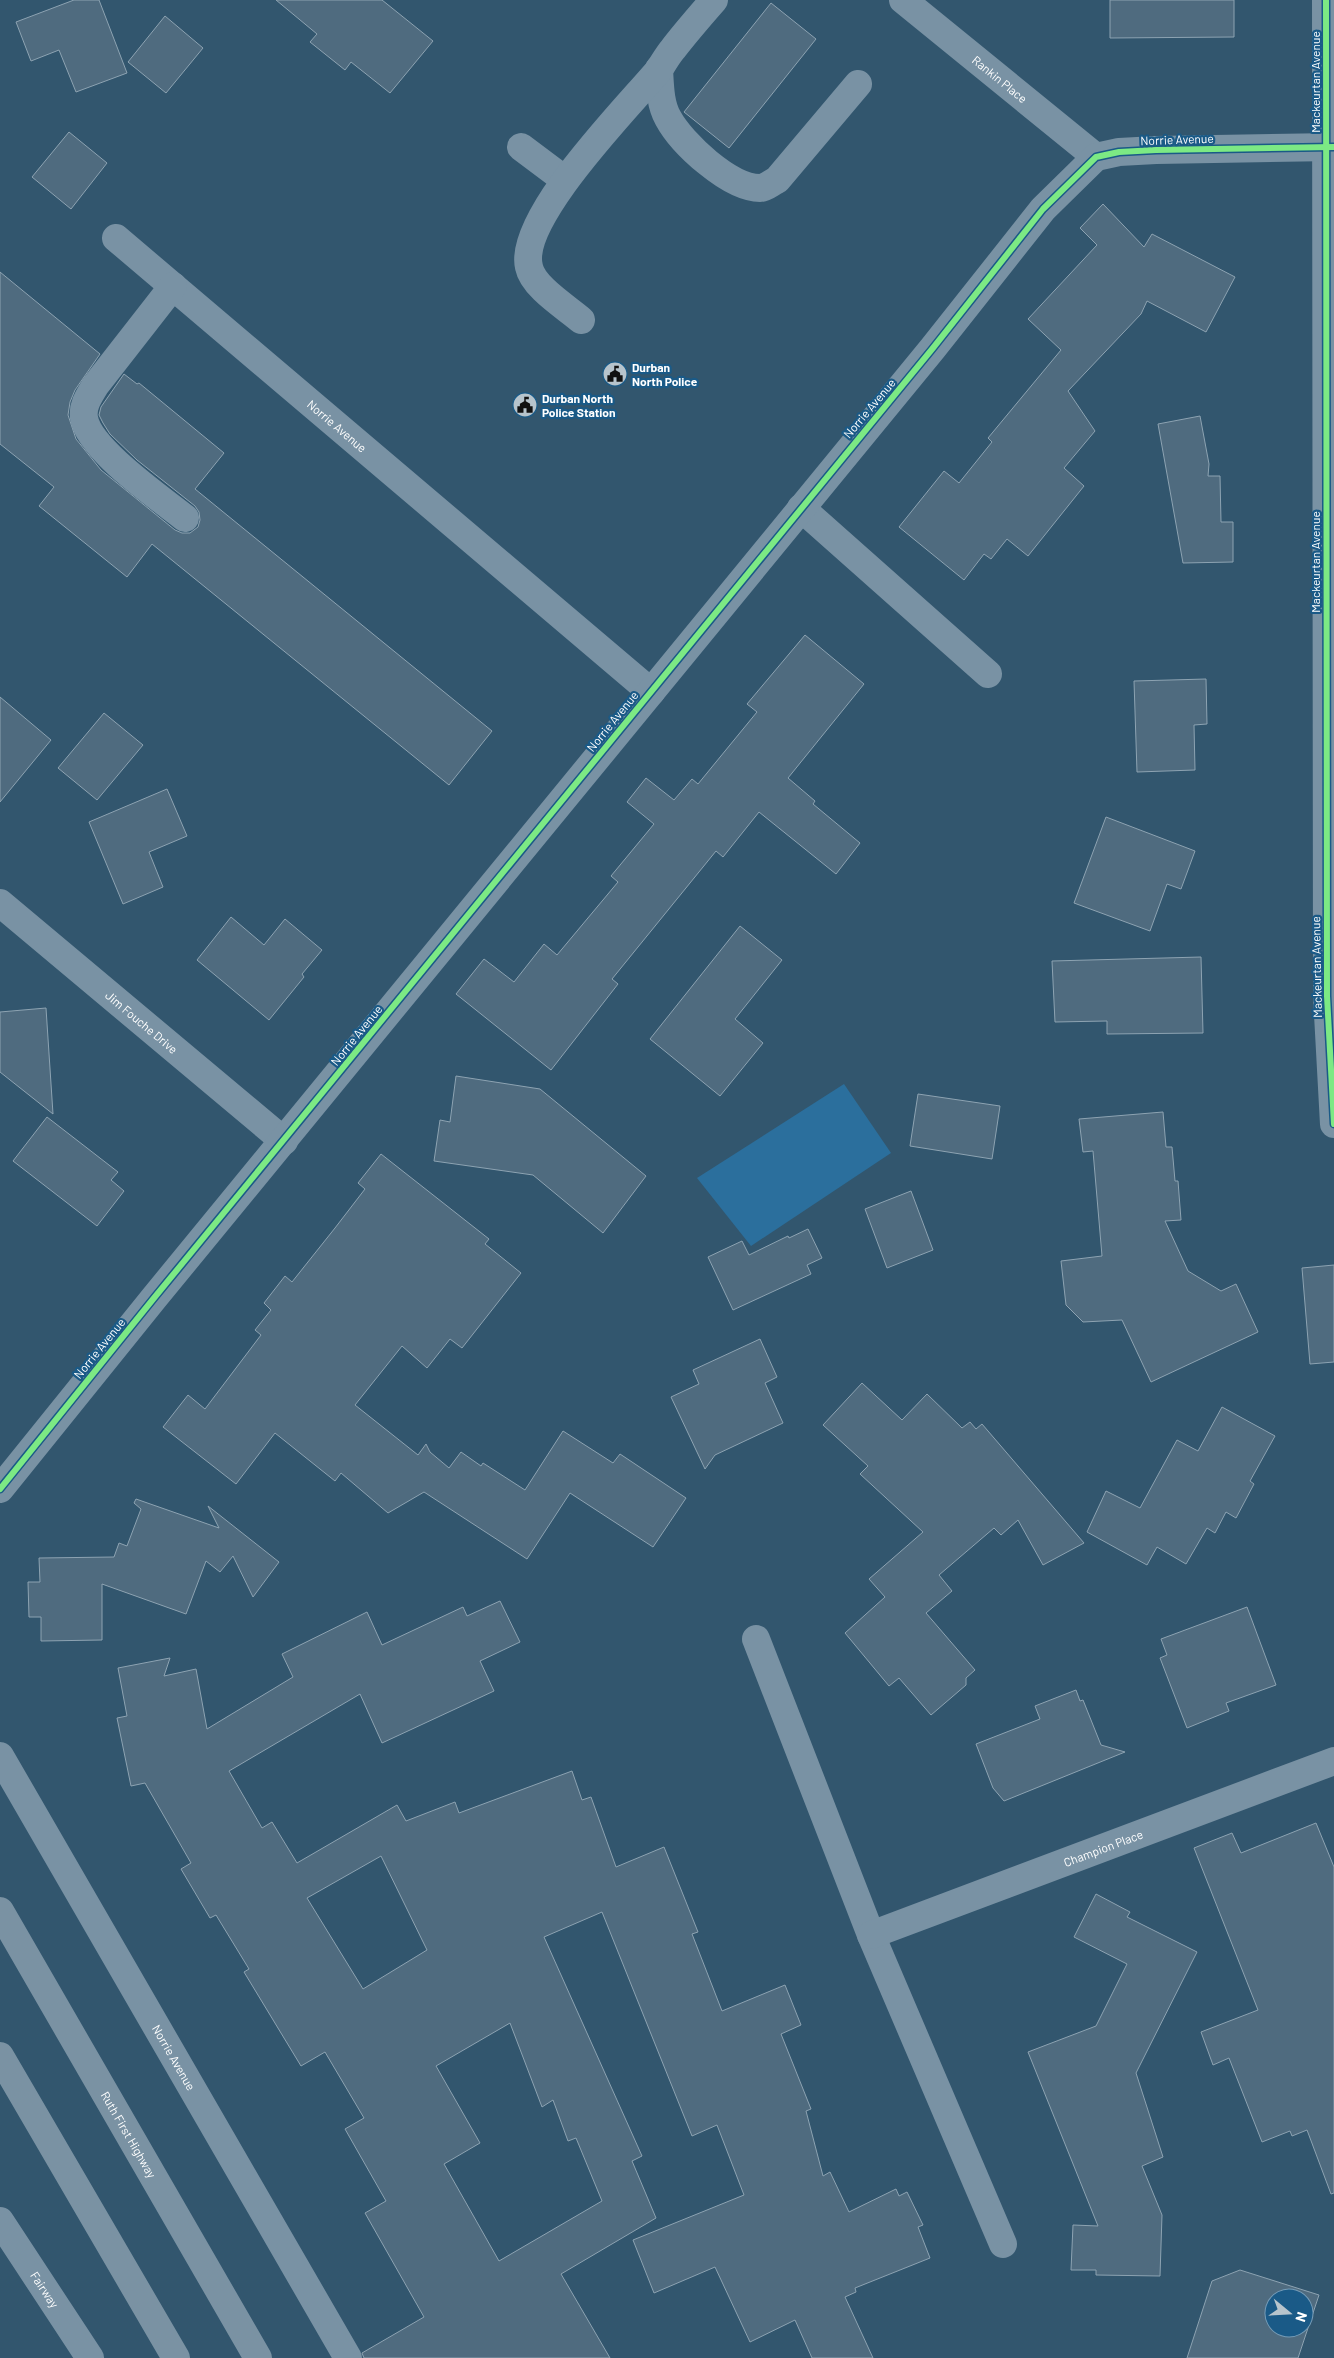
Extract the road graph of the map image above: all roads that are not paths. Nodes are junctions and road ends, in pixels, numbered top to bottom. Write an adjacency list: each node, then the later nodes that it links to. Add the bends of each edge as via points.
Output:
1 (714, 0): 4 (street)
2 (903, 0): 8 (street, Rankin Place)
3 (1326, 0): 7 (street, Mackeurtan Avenue)
4 (659, 70): 5 (street, via 660,92 667,117 681,140 743,186 762,188 777,180); 9 (street)
5 (858, 84)
6 (521, 147): 9 (street)
7 (1330, 147): 8 (street, Norrie Avenue, via 1156,150); 18 (street, Mackeurtan Avenue, via 1327,996)
8 (1096, 157): 13 (street, Norrie Avenue, via 1043,209)
9 (565, 180): 12 (street, via 540,221 528,249 529,267 536,282)
10 (116, 238): 11 (street, Norrie Avenue)
11 (173, 286): 14 (street, via 95,386 86,401 84,418 100,448); 16 (street, Norrie Avenue)
12 (581, 320)
13 (801, 508): 15 (street); 16 (street, Norrie Avenue)
14 (184, 518)
15 (988, 674)
16 (651, 692): 19 (street, Norrie Avenue)
17 (0, 903): 19 (street, Jim Fouche Drive)
18 (1334, 1124)
19 (284, 1142): 20 (street, Norrie Avenue)
20 (0, 1489)
21 (756, 1639): 25 (street)
22 (0, 1756): 32 (street, Norrie Avenue)
23 (1334, 1761): 25 (street, Champion Place)
24 (0, 1911): 31 (highway, Ruth First Highway)
25 (871, 1935): 28 (street)
26 (0, 2056): 30 (highway)
27 (0, 2221): 29 (street, Fairway)
28 (1003, 2244)
29 (90, 2358)
30 (176, 2358)
31 (258, 2358)
32 (348, 2358)

